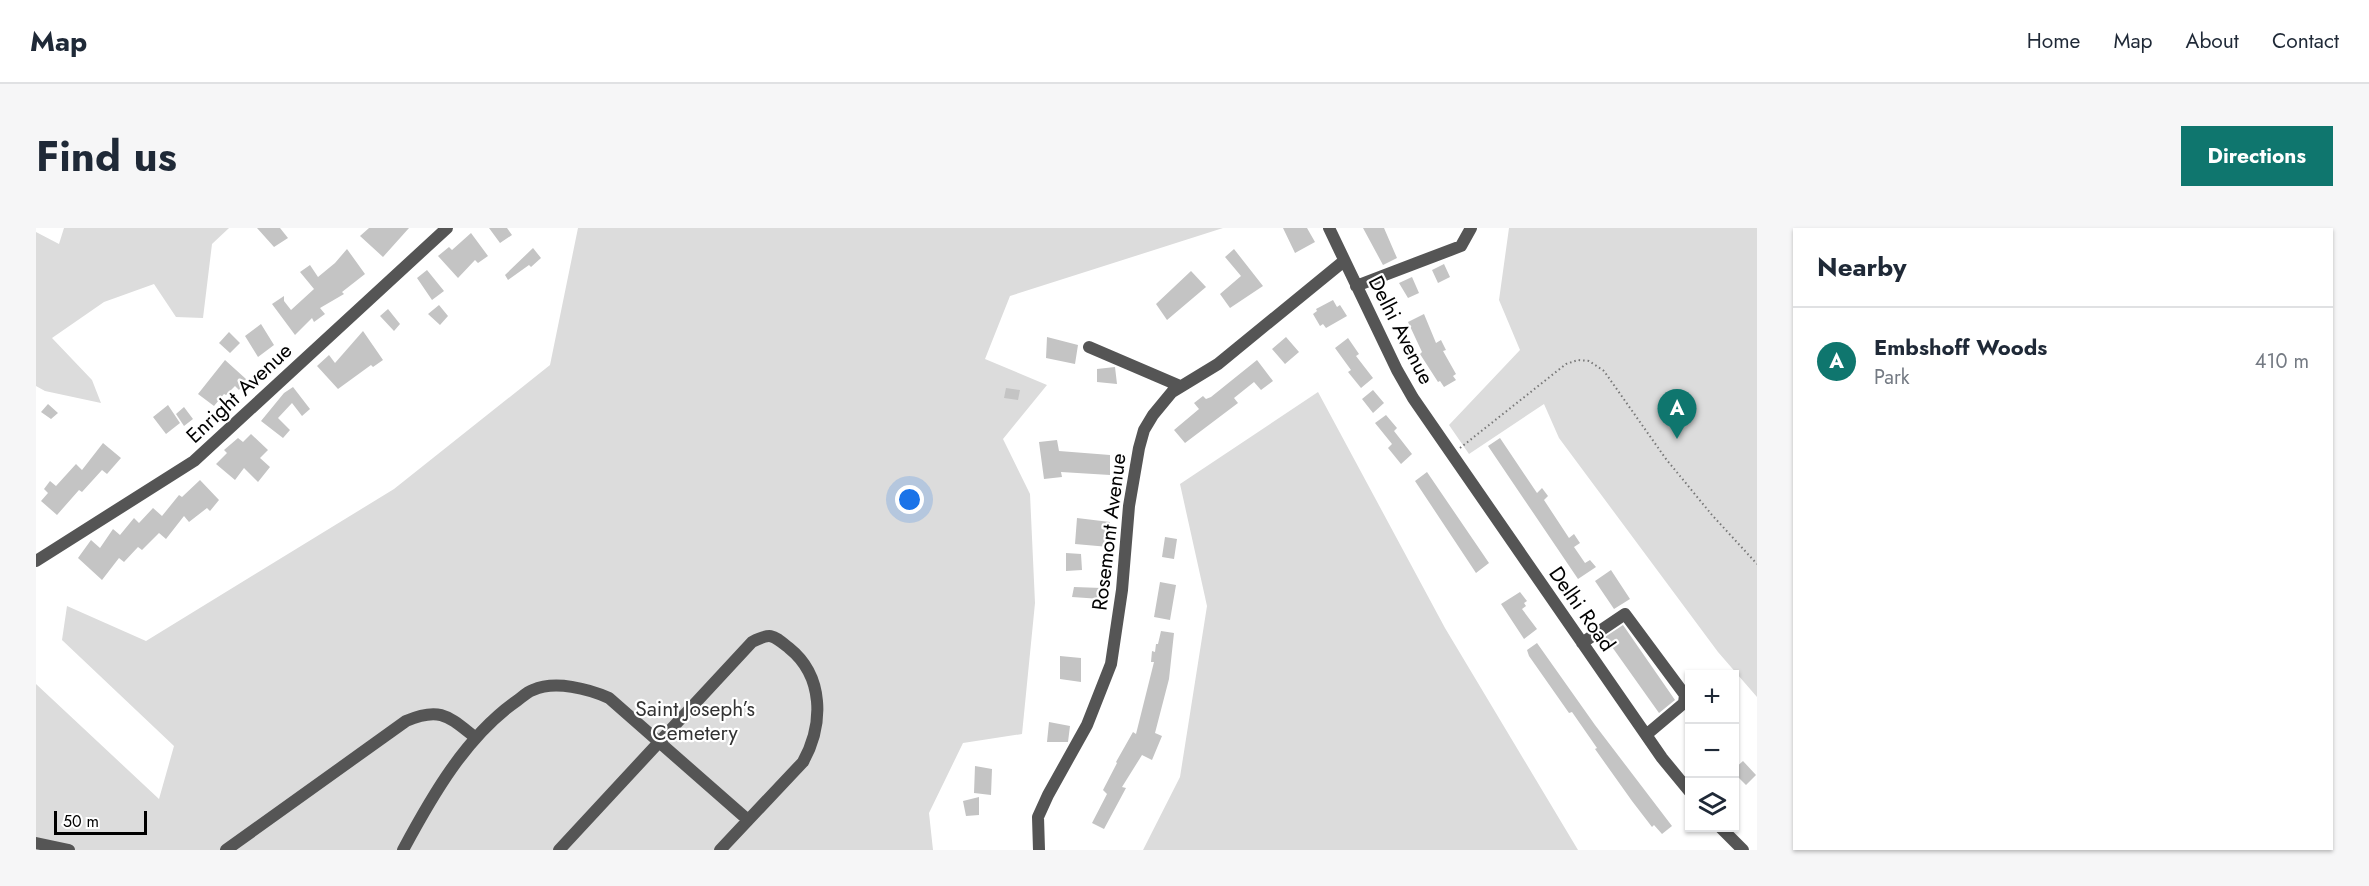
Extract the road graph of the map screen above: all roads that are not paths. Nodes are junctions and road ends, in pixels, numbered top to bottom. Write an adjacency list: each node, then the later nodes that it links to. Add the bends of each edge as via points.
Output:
1 (447, 228): 9 (street, Enright Avenue, via 194,461)
2 (1329, 228): 4 (street, Delhi Avenue)
3 (1471, 228): 5 (street, via 1461,246)
4 (1344, 261): 5 (street, Delhi Avenue); 7 (street, Rosemont Avenue, via 1218,364)
5 (1356, 286): 8 (street, Delhi Avenue, via 1397,370)
6 (1089, 347): 7 (street)
7 (1180, 386): 23 (street, Rosemont Avenue, via 1153,415 1139,448 1111,664 1087,726 1038,817)
8 (1448, 451): 10 (street, Delhi Road)
9 (36, 561)
10 (1582, 643): 11 (street, Delhi Road); 11 (street, via 1625,614 1685,695 1684,703)
11 (1646, 735): 14 (street, Delhi Road)
12 (476, 738): 13 (street, via 503,711 534,689 560,686 590,689 609,698); 19 (street, via 440,714 424,713 406,721); 20 (street, via 449,773)
13 (660, 741): 15 (street); 15 (street, via 752,642 765,635 775,637 792,651 808,668 815,685 817,717 811,747 803,762); 21 (street)
14 (1685, 787)
15 (748, 820): 22 (street)
16 (1725, 832): 24 (street)
17 (37, 842): 18 (street)
18 (69, 850)
19 (226, 850)
20 (403, 850)
21 (559, 850)
22 (720, 850)
23 (1039, 850)
24 (1743, 850)

